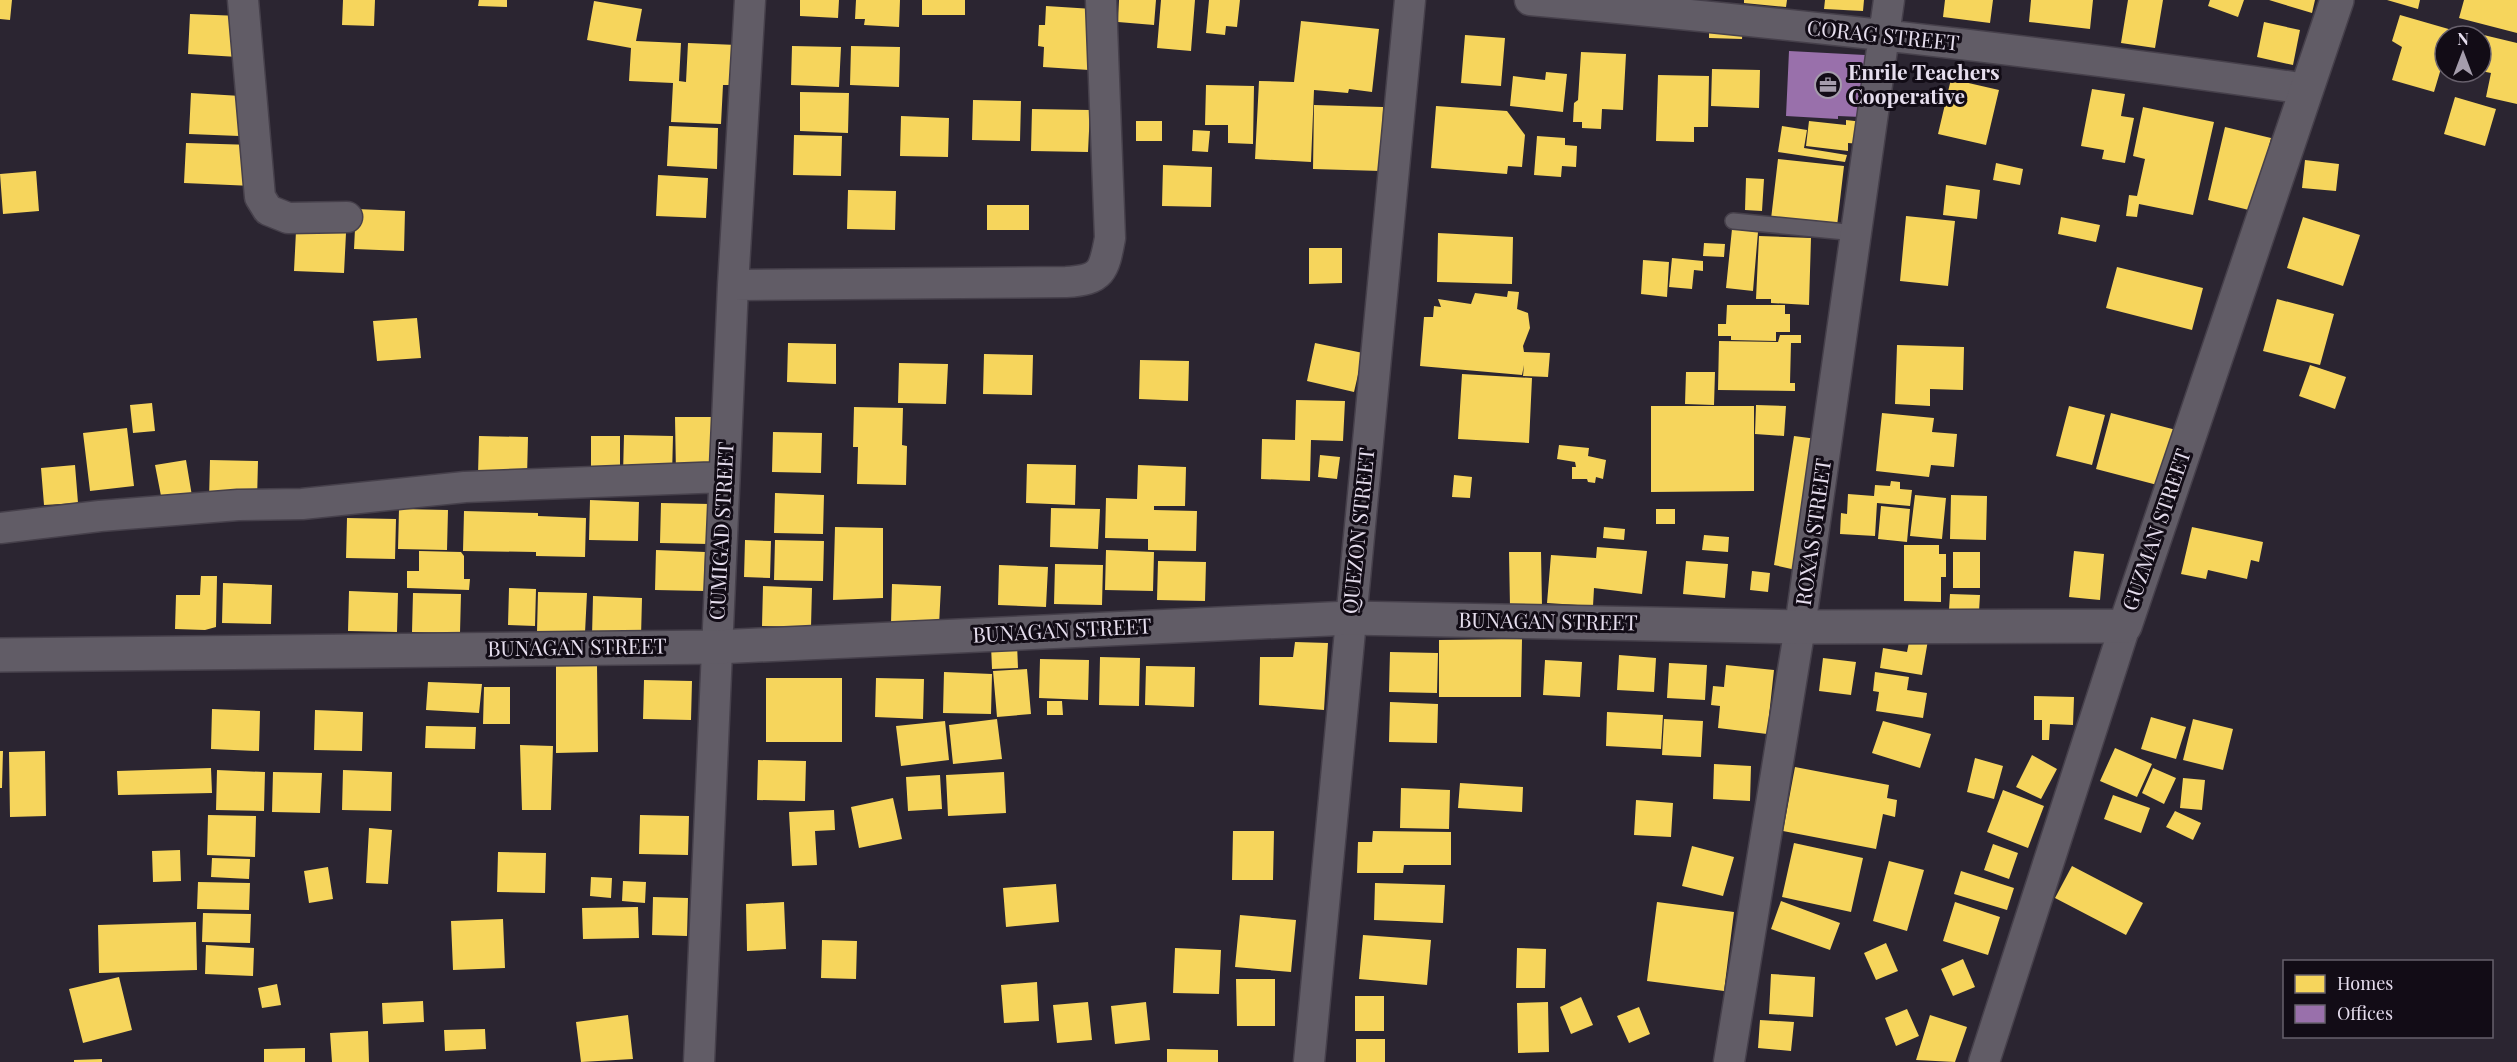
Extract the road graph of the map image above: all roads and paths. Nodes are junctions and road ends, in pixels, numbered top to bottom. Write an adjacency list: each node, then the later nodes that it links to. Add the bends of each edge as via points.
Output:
1 (243, 0): 10 (street, via 260,197 268,210 288,218)
2 (750, 0): 13 (street, CUMIGAD STREET)
3 (1101, 0): 13 (street, via 1110,238 1105,264 1097,276 1066,282)
4 (1410, 0): 16 (street, QUEZON STREET)
5 (1530, 0): 8 (street, CORAG STREET)
6 (1889, 0): 8 (street, ROXAS STREET)
7 (2337, 0): 9 (main road, GUZMAN STREET)
8 (1885, 35): 9 (street, CORAG STREET); 12 (street, ROXAS STREET)
9 (2307, 89): 17 (main road, GUZMAN STREET)
10 (347, 217)
11 (1733, 221): 12 (lane)
12 (1856, 233): 18 (street, ROXAS STREET)
13 (733, 285): 14 (street, CUMIGAD STREET)
14 (724, 477): 15 (street, via 465,487 302,504 154,511); 19 (street, CUMIGAD STREET)
15 (0, 528)
16 (1350, 618): 18 (main road, BUNAGAN STREET); 19 (main road, BUNAGAN STREET); 22 (street, QUEZON STREET)
17 (2125, 626): 18 (main road, BUNAGAN STREET); 24 (street, GUZMAN STREET)
18 (1800, 627): 23 (street, ROXAS STREET)
19 (716, 647): 20 (main road, BUNAGAN STREET); 21 (street, CUMIGAD STREET)
20 (0, 655)
21 (699, 1062)
22 (1309, 1062)
23 (1729, 1062)
24 (1984, 1062)

